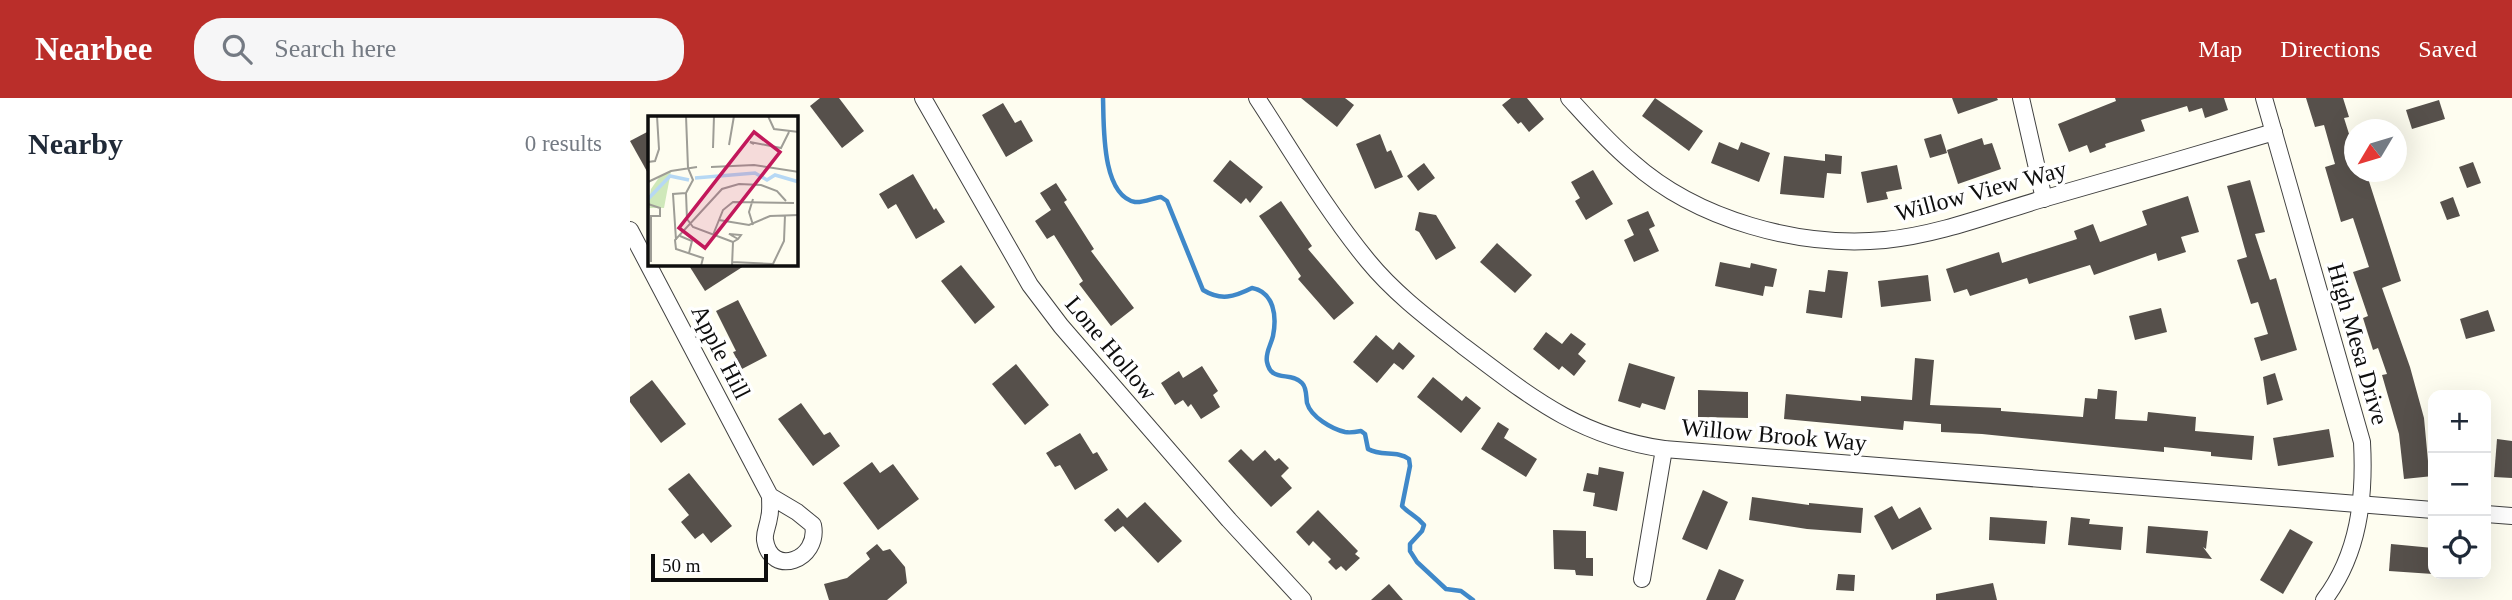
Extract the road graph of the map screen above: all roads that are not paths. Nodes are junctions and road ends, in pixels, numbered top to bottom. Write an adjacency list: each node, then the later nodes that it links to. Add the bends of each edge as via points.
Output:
1 (923, 98): 18 (street, Lone Hollow, via 1030,285 1061,326)
2 (1257, 98): 11 (street, Willow Brook Way, via 1341,227 1402,296 1529,396 1563,417 1630,444)
3 (1569, 98): 7 (street, Willow View Way, via 1633,164 1719,215 1763,230 1809,239 1884,240)
4 (2021, 98): 7 (street)
5 (2264, 98): 6 (street, High Mesa Drive)
6 (2274, 132): 7 (street, Willow View Way); 13 (street, High Mesa Drive, via 2362,442)
7 (2044, 199)
8 (630, 230): 9 (street, Apple Hill)
9 (648, 264)
10 (649, 266): 12 (street, Apple Hill)
11 (1664, 449): 13 (street, Willow Brook Way); 17 (street)
12 (770, 496)
13 (2362, 505): 14 (street, Willow Brook Way); 19 (street, High Mesa Drive, via 2344,566)
14 (2428, 510)
15 (2491, 514): 16 (street)
16 (2512, 516)
17 (1642, 579)
18 (1303, 600)
19 (2324, 600)

